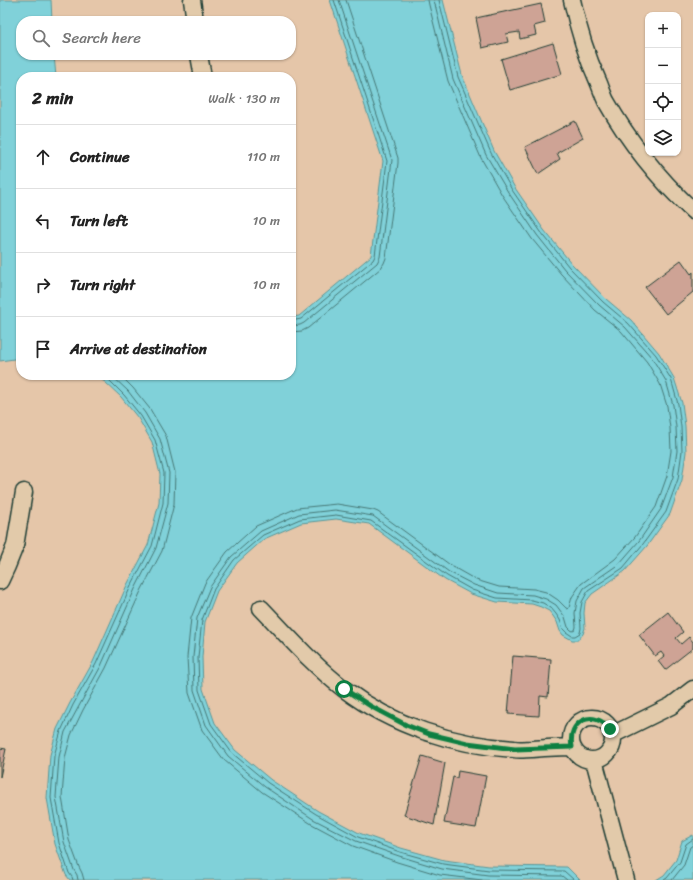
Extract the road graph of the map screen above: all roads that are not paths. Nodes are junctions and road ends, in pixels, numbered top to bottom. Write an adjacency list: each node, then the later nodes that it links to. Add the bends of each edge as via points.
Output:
1 (192, 0): 3 (street)
2 (572, 0): 6 (street, via 580,35 606,100 657,174)
3 (194, 16)
4 (200, 60): 5 (street)
5 (202, 72)
6 (693, 211)
7 (24, 492): 8 (street, via 15,546)
8 (0, 581)
9 (261, 608): 12 (street, via 314,663 344,689 406,725 429,734 494,747)
10 (693, 689): 11 (street, via 671,706)
11 (612, 735): 12 (street, via 610,729 600,720 586,719 575,727 572,733); 13 (street, via 610,749 601,758)
12 (572, 747): 13 (street, via 581,757)
13 (594, 760): 14 (street)
14 (625, 875)

